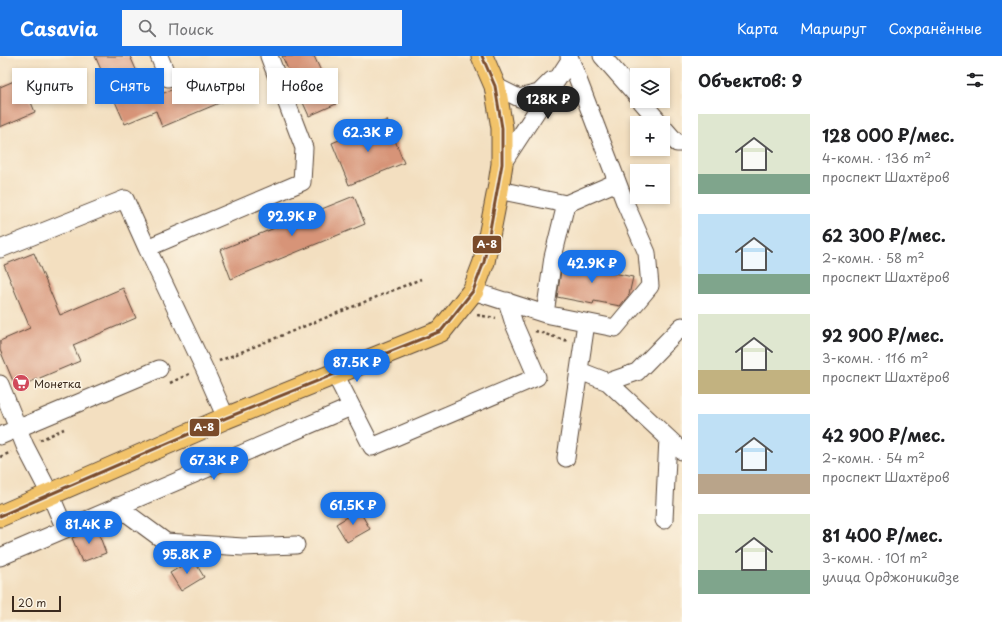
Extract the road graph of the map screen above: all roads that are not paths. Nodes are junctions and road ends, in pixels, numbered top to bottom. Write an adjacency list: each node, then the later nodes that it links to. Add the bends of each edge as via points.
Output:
1 (159, 56): 6 (street)
2 (270, 56): 17 (street, via 304,148 302,182)
3 (482, 56): 7 (main road)
4 (602, 56): 8 (street)
5 (572, 57): 7 (street, via 539,93 519,98); 13 (street); 14 (street)
6 (168, 78)
7 (495, 86): 13 (main road, via 502,128)
8 (630, 88)
9 (648, 108): 10 (street)
10 (654, 116)
11 (670, 135): 12 (street, via 677,143)
12 (682, 143)
13 (502, 164): 15 (main road)
14 (617, 182): 16 (street); 22 (street, via 647,253 650,286 615,328)
15 (498, 190): 16 (street); 19 (main road, via 484,262)
16 (566, 204): 21 (street, via 553,257)
17 (147, 248): 18 (street, via 125,199); 30 (street)
18 (0, 249)
19 (473, 291): 20 (street); 26 (main road, via 442,331)
20 (507, 301): 21 (street); 29 (street, via 537,377 372,448)
21 (545, 314): 22 (street)
22 (586, 322): 25 (street)
23 (682, 326): 27 (street, via 636,372)
24 (159, 369): 31 (street)
25 (580, 371): 27 (street); 35 (street)
26 (335, 374): 29 (street); 30 (main road)
27 (608, 382): 33 (street)
28 (0, 384): 31 (street)
29 (351, 407): 37 (street)
30 (226, 418): 36 (main road)
31 (18, 429): 32 (street); 36 (street)
32 (0, 436)
33 (668, 438): 34 (street); 39 (street)
34 (682, 451)
35 (566, 458)
36 (50, 494): 38 (main road); 40 (street)
37 (118, 506): 40 (street); 41 (street, via 166,542 244,547)
38 (0, 516)
39 (664, 520)
40 (65, 529): 42 (street)
41 (296, 545)
42 (0, 557)

